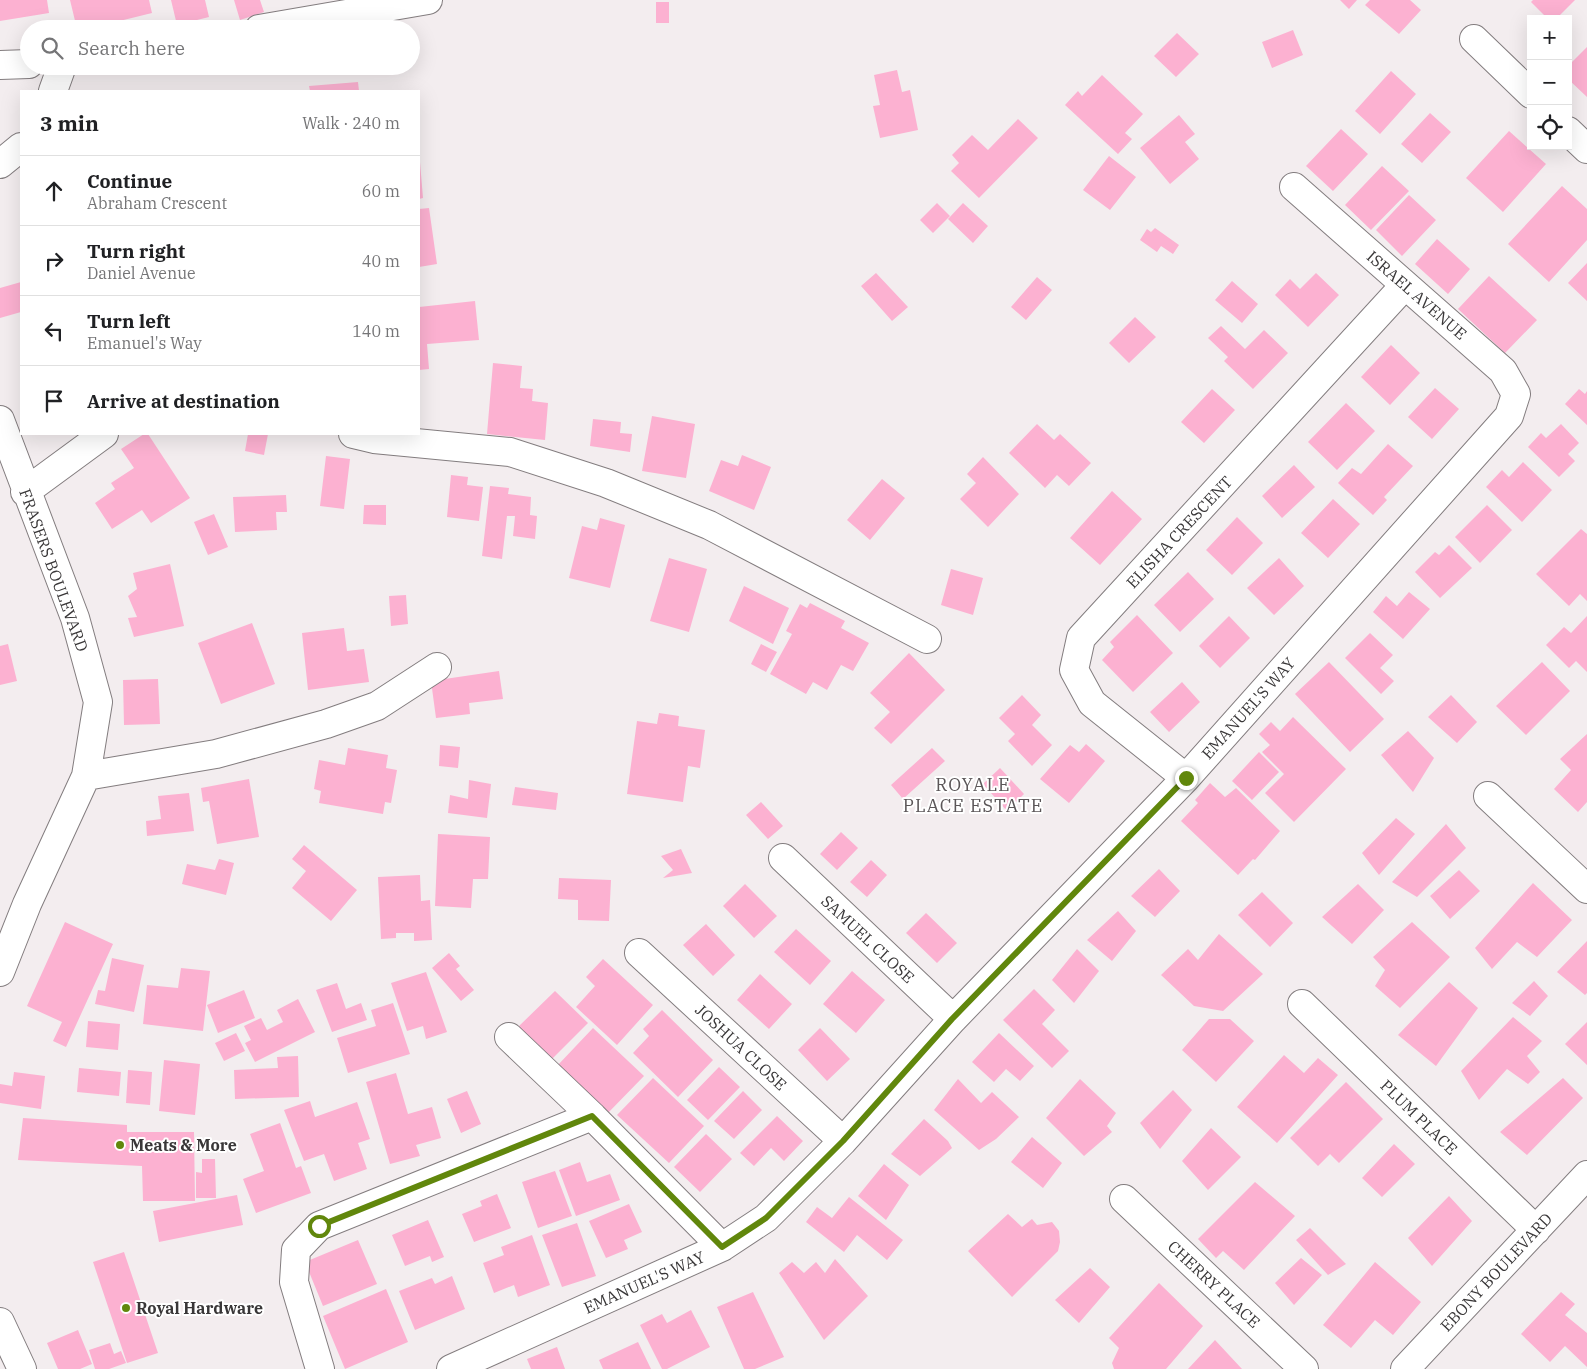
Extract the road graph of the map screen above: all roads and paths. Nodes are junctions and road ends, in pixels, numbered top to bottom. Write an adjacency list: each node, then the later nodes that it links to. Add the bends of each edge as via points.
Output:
1 (428, 0): 2 (street)
2 (311, 20)
3 (1474, 39): 8 (street)
4 (20, 64): 5 (street)
5 (0, 65)
6 (59, 75): 7 (street)
7 (53, 90)
8 (1527, 90)
9 (1572, 135): 10 (street)
10 (1587, 149)
11 (1294, 186): 12 (street, ISRAEL AVENUE)
12 (1405, 285): 13 (street, ISRAEL AVENUE, via 1503,370 1516,394); 21 (street, ELISHA CRESCENT, via 1081,638 1074,670 1092,703)
13 (1509, 416): 21 (street, EMANUEL'S WAY)
14 (0, 420): 17 (street, FRASERS BOULEVARD)
15 (103, 435): 17 (street)
16 (357, 435): 18 (street, via 510,452 606,483 709,525)
17 (25, 492): 20 (street, FRASERS BOULEVARD, via 75,618 98,702)
18 (927, 639)
19 (437, 667): 20 (street, via 377,706 326,724 216,754)
20 (86, 776): 26 (street, FRASERS BOULEVARD, via 27,904)
21 (1186, 778): 28 (street, EMANUEL'S WAY)
22 (1488, 796): 24 (street)
23 (783, 858): 28 (street, SAMUEL CLOSE)
24 (1587, 888)
25 (639, 953): 31 (street, JOSHUA CLOSE)
26 (0, 972)
27 (1302, 1004): 34 (street, PLUM PLACE)
28 (952, 1019): 31 (street, EMANUEL'S WAY)
29 (509, 1037): 30 (street)
30 (592, 1116): 35 (street); 38 (street, via 319,1226 296,1250 294,1282)
31 (843, 1141): 35 (street, EMANUEL'S WAY, via 766,1218)
32 (1587, 1175): 34 (street, EBONY BOULEVARD)
33 (1124, 1199): 40 (street, CHERRY PLACE)
34 (1536, 1230): 41 (street, EBONY BOULEVARD)
35 (722, 1247): 39 (street, EMANUEL'S WAY)
36 (0, 1322): 37 (street)
37 (22, 1369)
38 (320, 1369)
39 (451, 1369)
40 (1304, 1369)
41 (1405, 1369)

